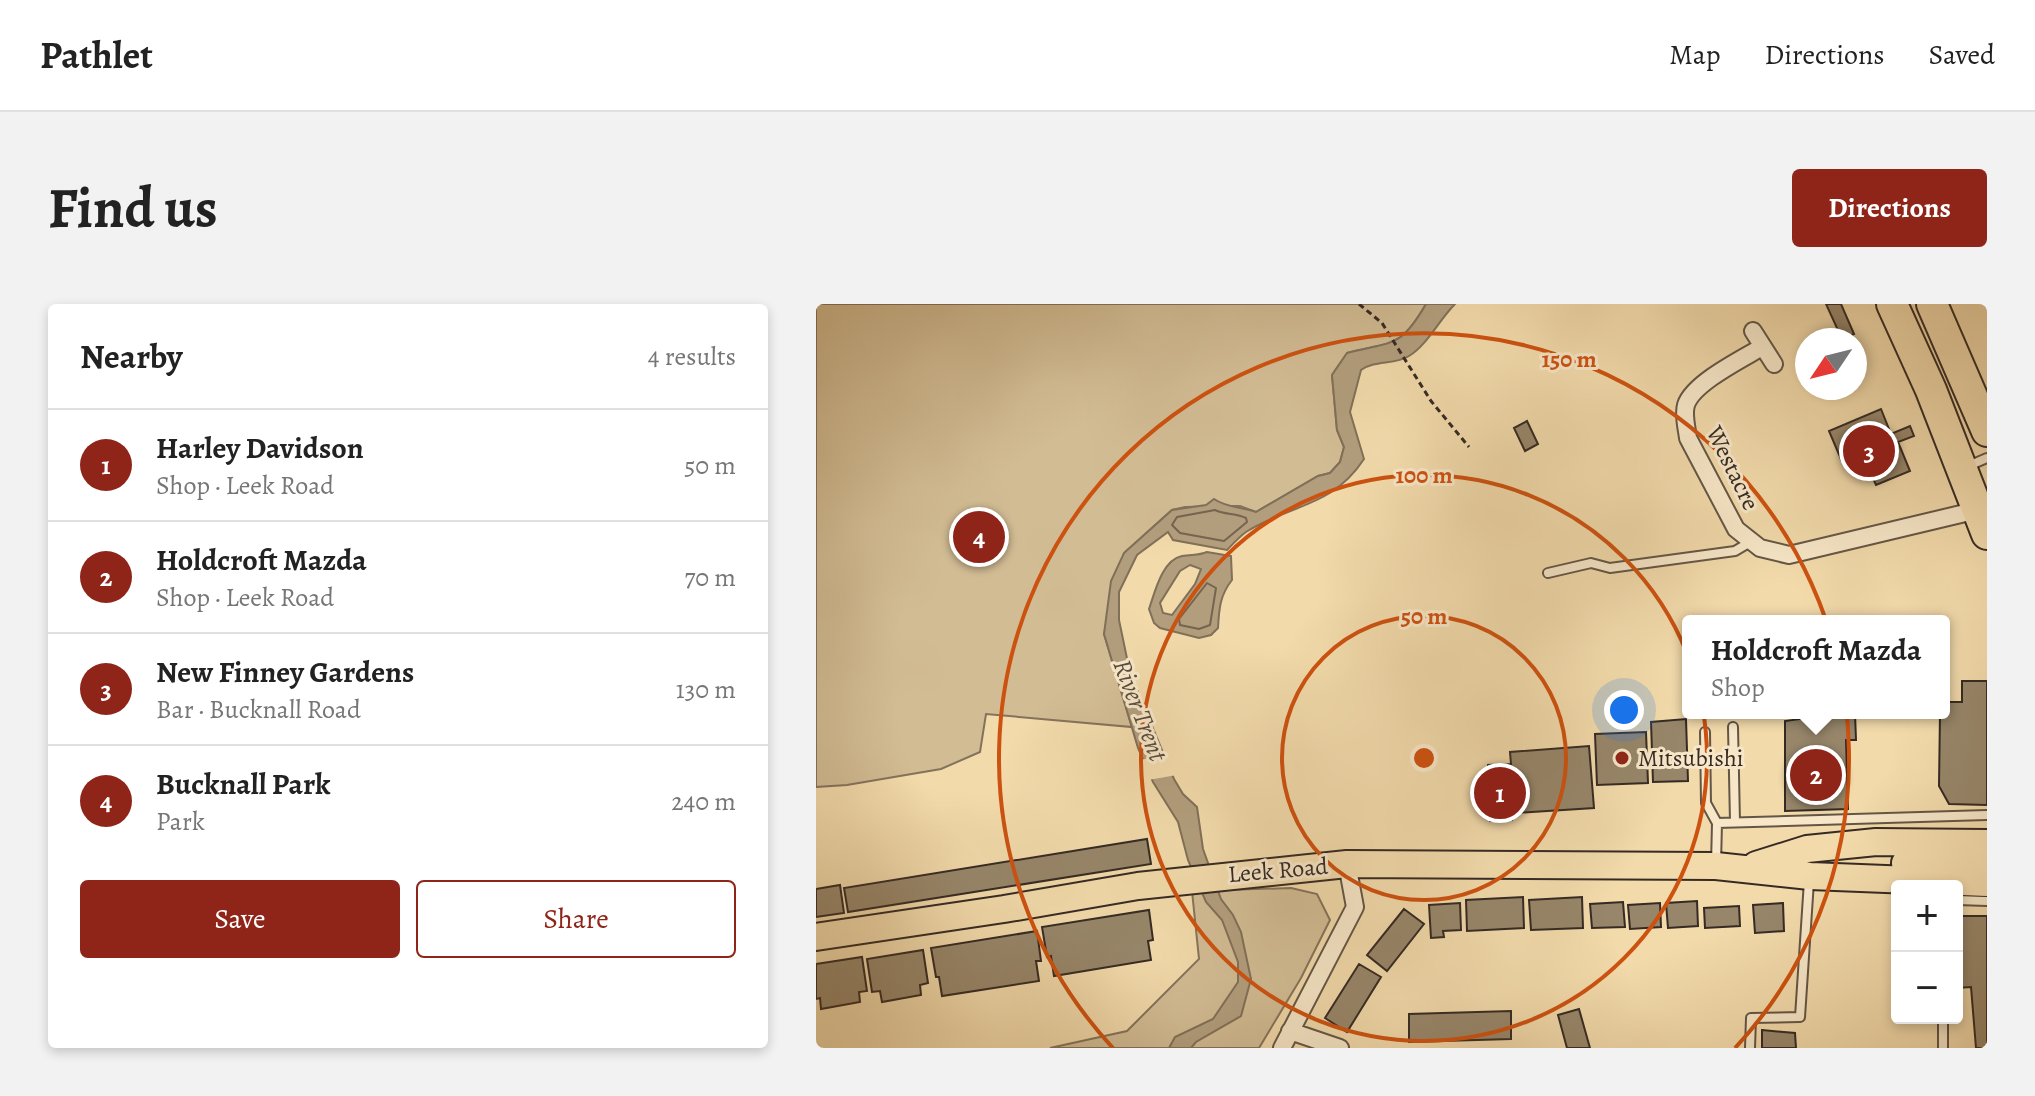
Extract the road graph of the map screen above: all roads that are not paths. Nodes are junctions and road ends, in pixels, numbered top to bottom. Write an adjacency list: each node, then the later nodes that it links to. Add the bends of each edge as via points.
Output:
1 (1892, 304): 7 (highway)
2 (1907, 304): 7 (main road, via 1922,347)
3 (1932, 304): 8 (highway)
4 (1753, 331): 5 (street)
5 (1762, 347): 6 (street); 11 (street, Westacre, via 1698,388 1686,405 1688,438 1736,529)
6 (1774, 364)
7 (1922, 370): 9 (highway)
8 (1987, 431)
9 (1975, 464): 10 (highway)
10 (1984, 517): 11 (street, Westacre, via 1789,555)
11 (1752, 541): 12 (lane, via 1735,551 1610,568 1591,563)
12 (1548, 573)
13 (1733, 727): 16 (lane)
14 (1705, 732): 17 (lane, via 1706,803)
15 (1987, 815): 16 (lane)
16 (1735, 822): 17 (lane)
17 (1717, 823): 19 (lane)
18 (1347, 864): 19 (main road, Leek Road); 25 (main road, Leek Road, via 1182,880); 27 (street, via 1355,907)
19 (1716, 866): 20 (main road, Leek Road)
20 (1745, 868): 21 (main road, Leek Road); 22 (main road, Leek Road, via 1807,849 1876,842)
21 (1810, 870): 22 (main road, Leek Road); 30 (lane, via 1800,1017 1751,1018)
22 (1969, 872): 23 (main road, Leek Road); 24 (lane)
23 (1987, 883)
24 (1987, 901)
25 (816, 937)
26 (1943, 1024): 31 (lane)
27 (1290, 1031): 28 (street); 29 (street)
28 (1282, 1048)
29 (1340, 1048)
30 (1750, 1048)
31 (1943, 1048)

